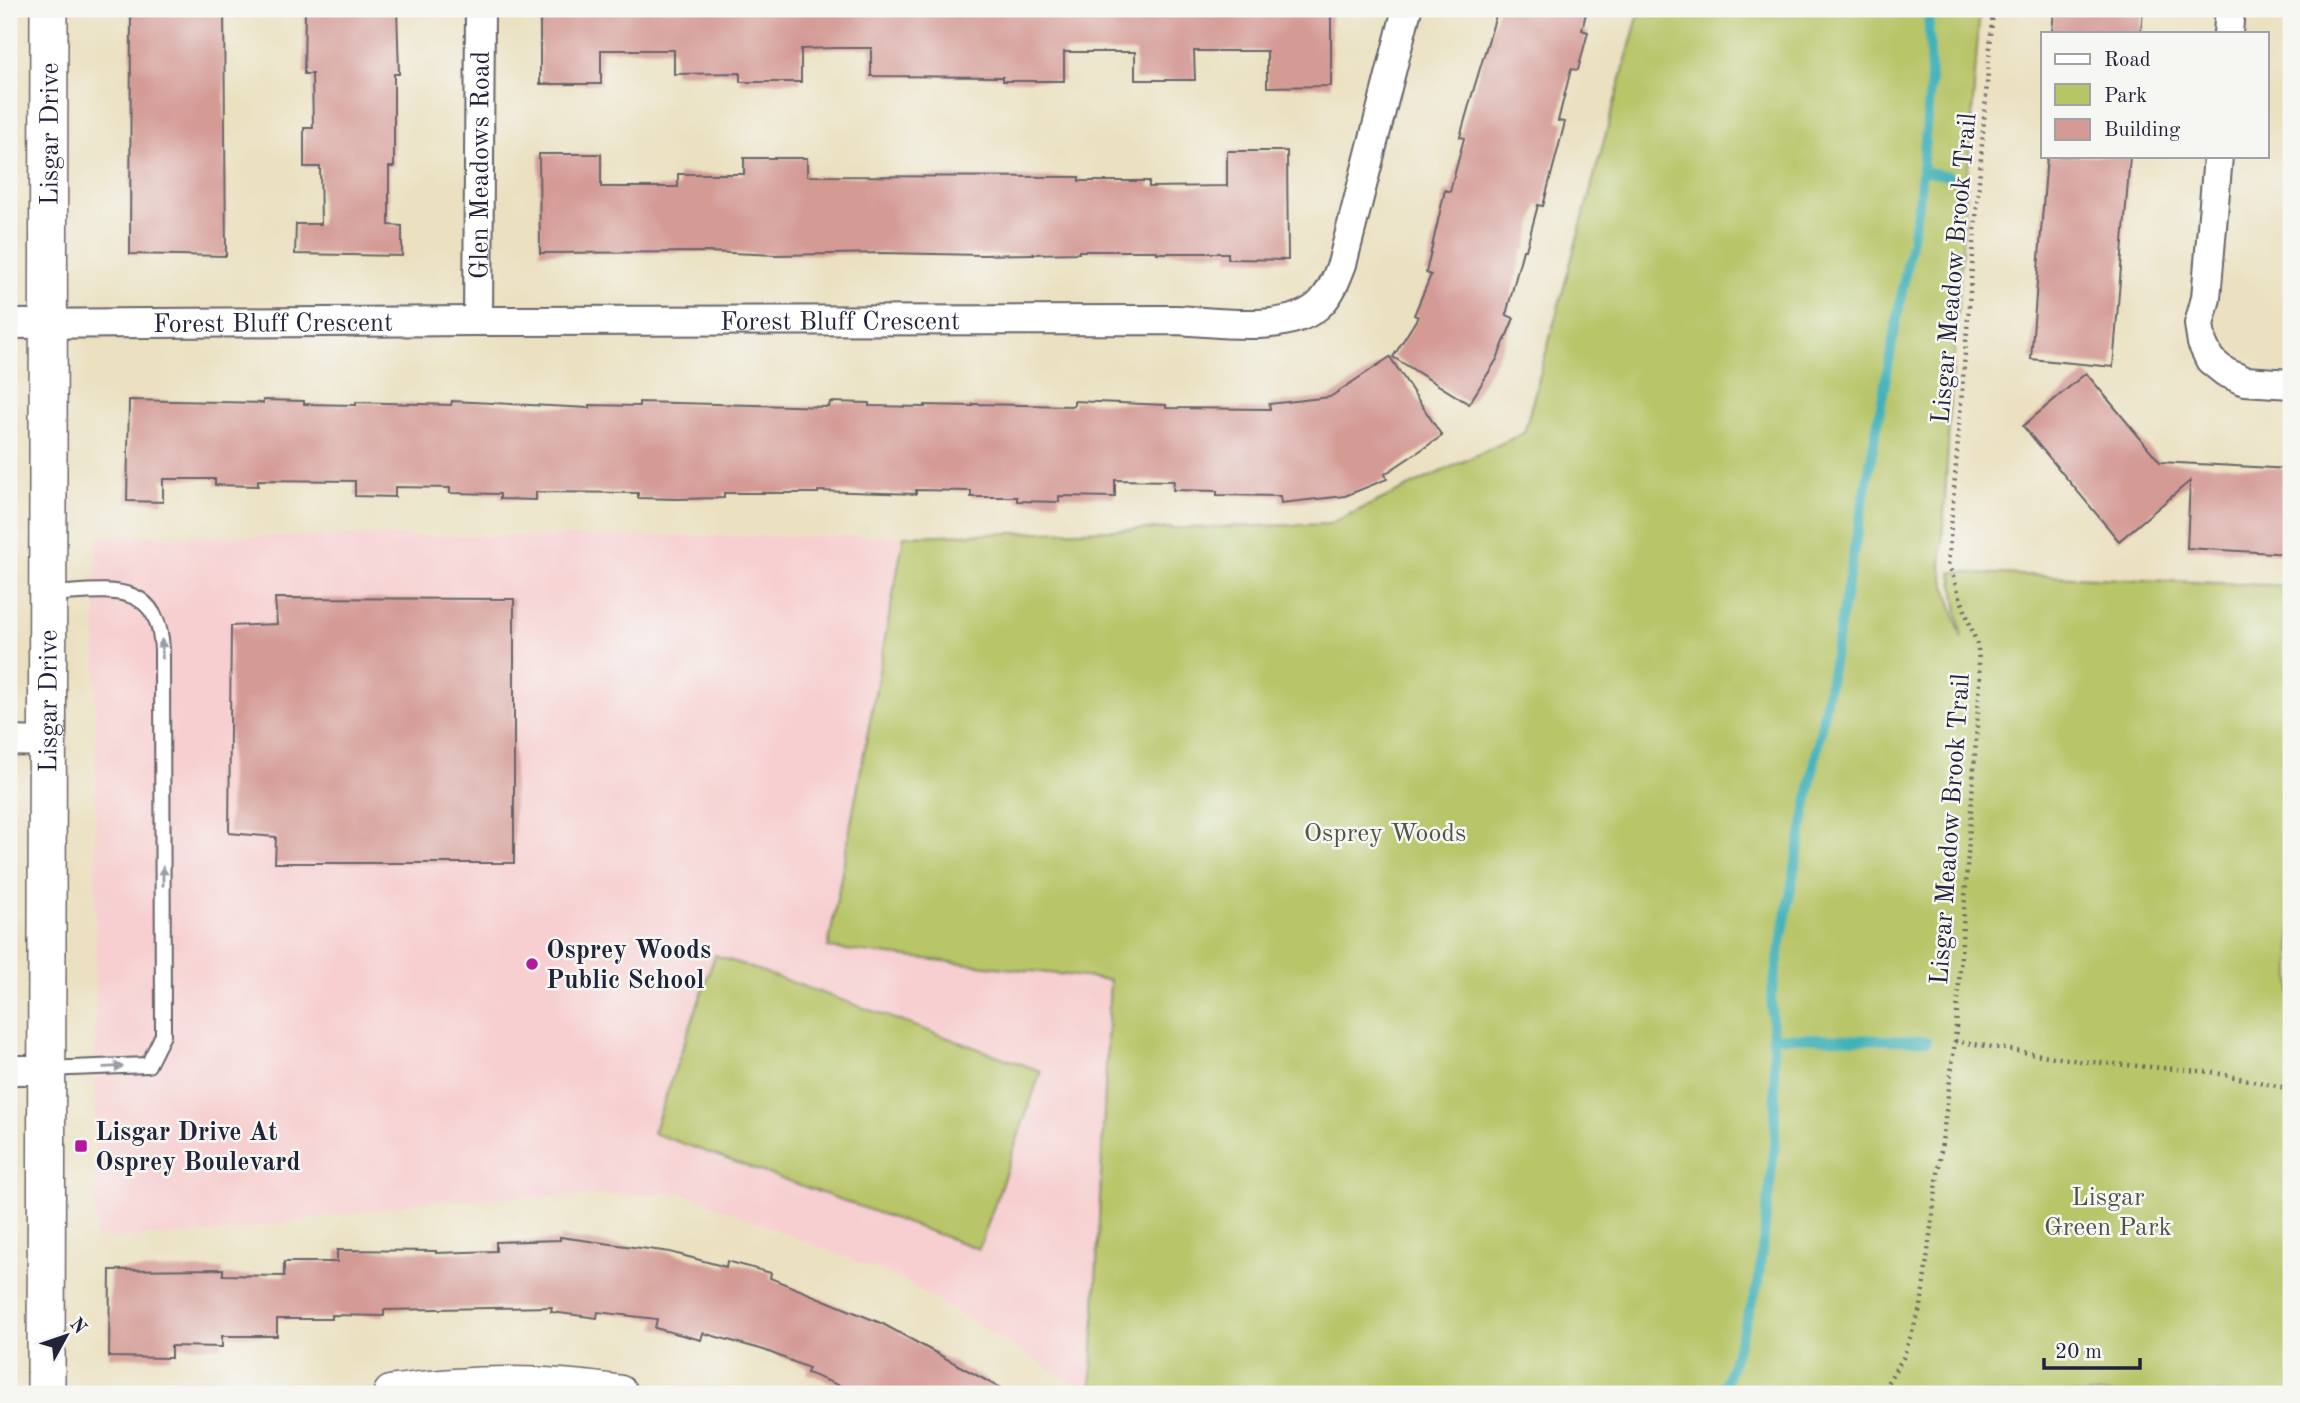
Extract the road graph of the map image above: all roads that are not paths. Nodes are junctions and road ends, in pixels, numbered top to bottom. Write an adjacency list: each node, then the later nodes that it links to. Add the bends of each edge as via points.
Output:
1 (49, 9): 9 (street, Lisgar Drive)
2 (480, 9): 7 (street, Glen Meadows Road)
3 (1407, 9): 7 (street, Forest Bluff Crescent, via 1338,274 1321,303 1292,320 1275,324 1176,320)
4 (2230, 9): 5 (street)
5 (2228, 32)
6 (2218, 158): 10 (street, via 2206,298 2199,324 2202,343 2210,360 2225,372 2245,380)
7 (478, 321): 9 (street, Forest Bluff Crescent)
8 (9, 324): 9 (street, Forest Bluff Crescent)
9 (47, 324): 11 (street, Lisgar Drive)
10 (2291, 384)
11 (47, 594): 13 (street, Lisgar Drive); 15 (lane, one-way to 11, via 148,1065 163,1035 158,618 146,602 121,593)
12 (9, 741): 13 (street)
13 (46, 741): 15 (street, Lisgar Drive)
14 (9, 1070): 15 (street)
15 (45, 1070): 16 (street, Lisgar Drive)
16 (46, 1394)
17 (392, 1394): 18 (street, via 505,1384)
18 (619, 1394)

